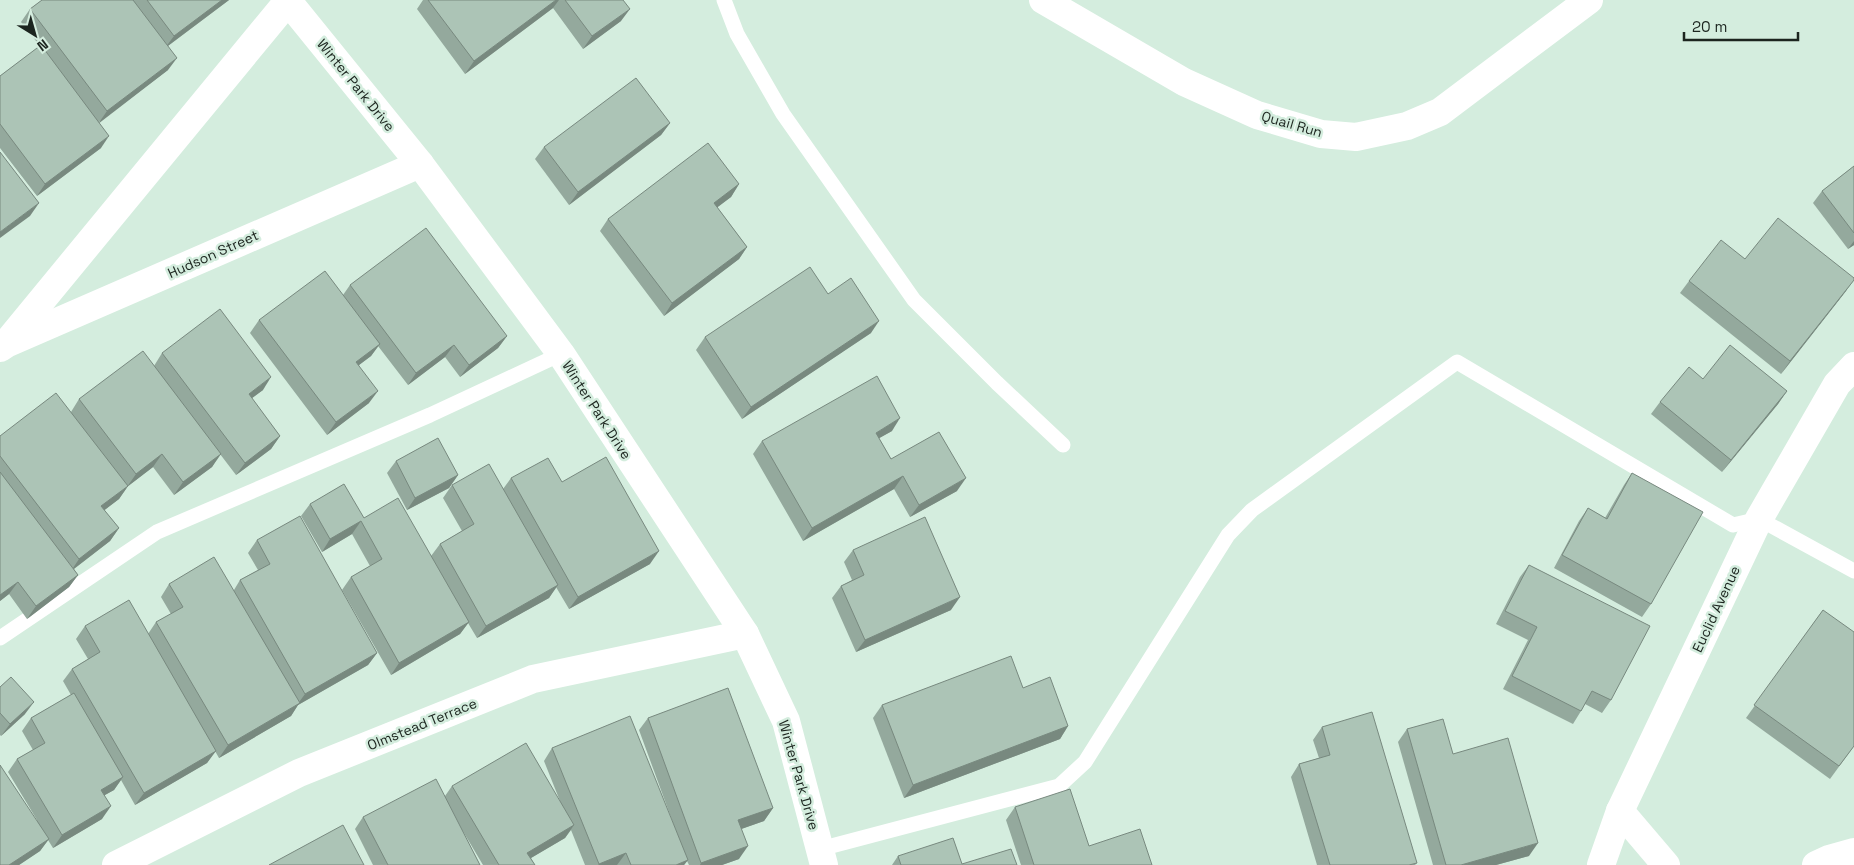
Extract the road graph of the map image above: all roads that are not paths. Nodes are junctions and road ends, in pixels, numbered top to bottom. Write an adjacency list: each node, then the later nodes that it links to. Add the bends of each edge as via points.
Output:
1 (724, 0): 9 (lane, via 737,34 783,114 914,300 996,383)
2 (1043, 0): 3 (street, Quail Run, via 1184,82 1258,115 1320,134 1356,136 1407,126 1440,112)
3 (1588, 0)
4 (288, 1): 5 (street, Winter Park Drive); 6 (street, Hudson Street)
5 (420, 164): 6 (street, Hudson Street); 7 (street, Winter Park Drive)
6 (3, 346)
7 (561, 354): 12 (street, Winter Park Drive); 13 (lane, via 430,416 157,532)
8 (1854, 366): 10 (street, Euclid Avenue, via 1837,384)
9 (1063, 444)
10 (1759, 519): 11 (lane); 14 (street, Euclid Avenue); 16 (lane, via 1733,525 1457,362 1252,510 1228,535 1085,762 1059,786)
11 (1854, 571)
12 (746, 634): 16 (street, Winter Park Drive, via 786,722); 17 (street, Olmstead Terrace, via 533,679 299,773)
13 (0, 638)
14 (1620, 810): 18 (street, Euclid Avenue); 19 (street)
15 (1854, 852): 20 (street)
16 (822, 857)
17 (116, 865)
18 (1601, 865)
19 (1666, 865)
20 (1816, 865)

